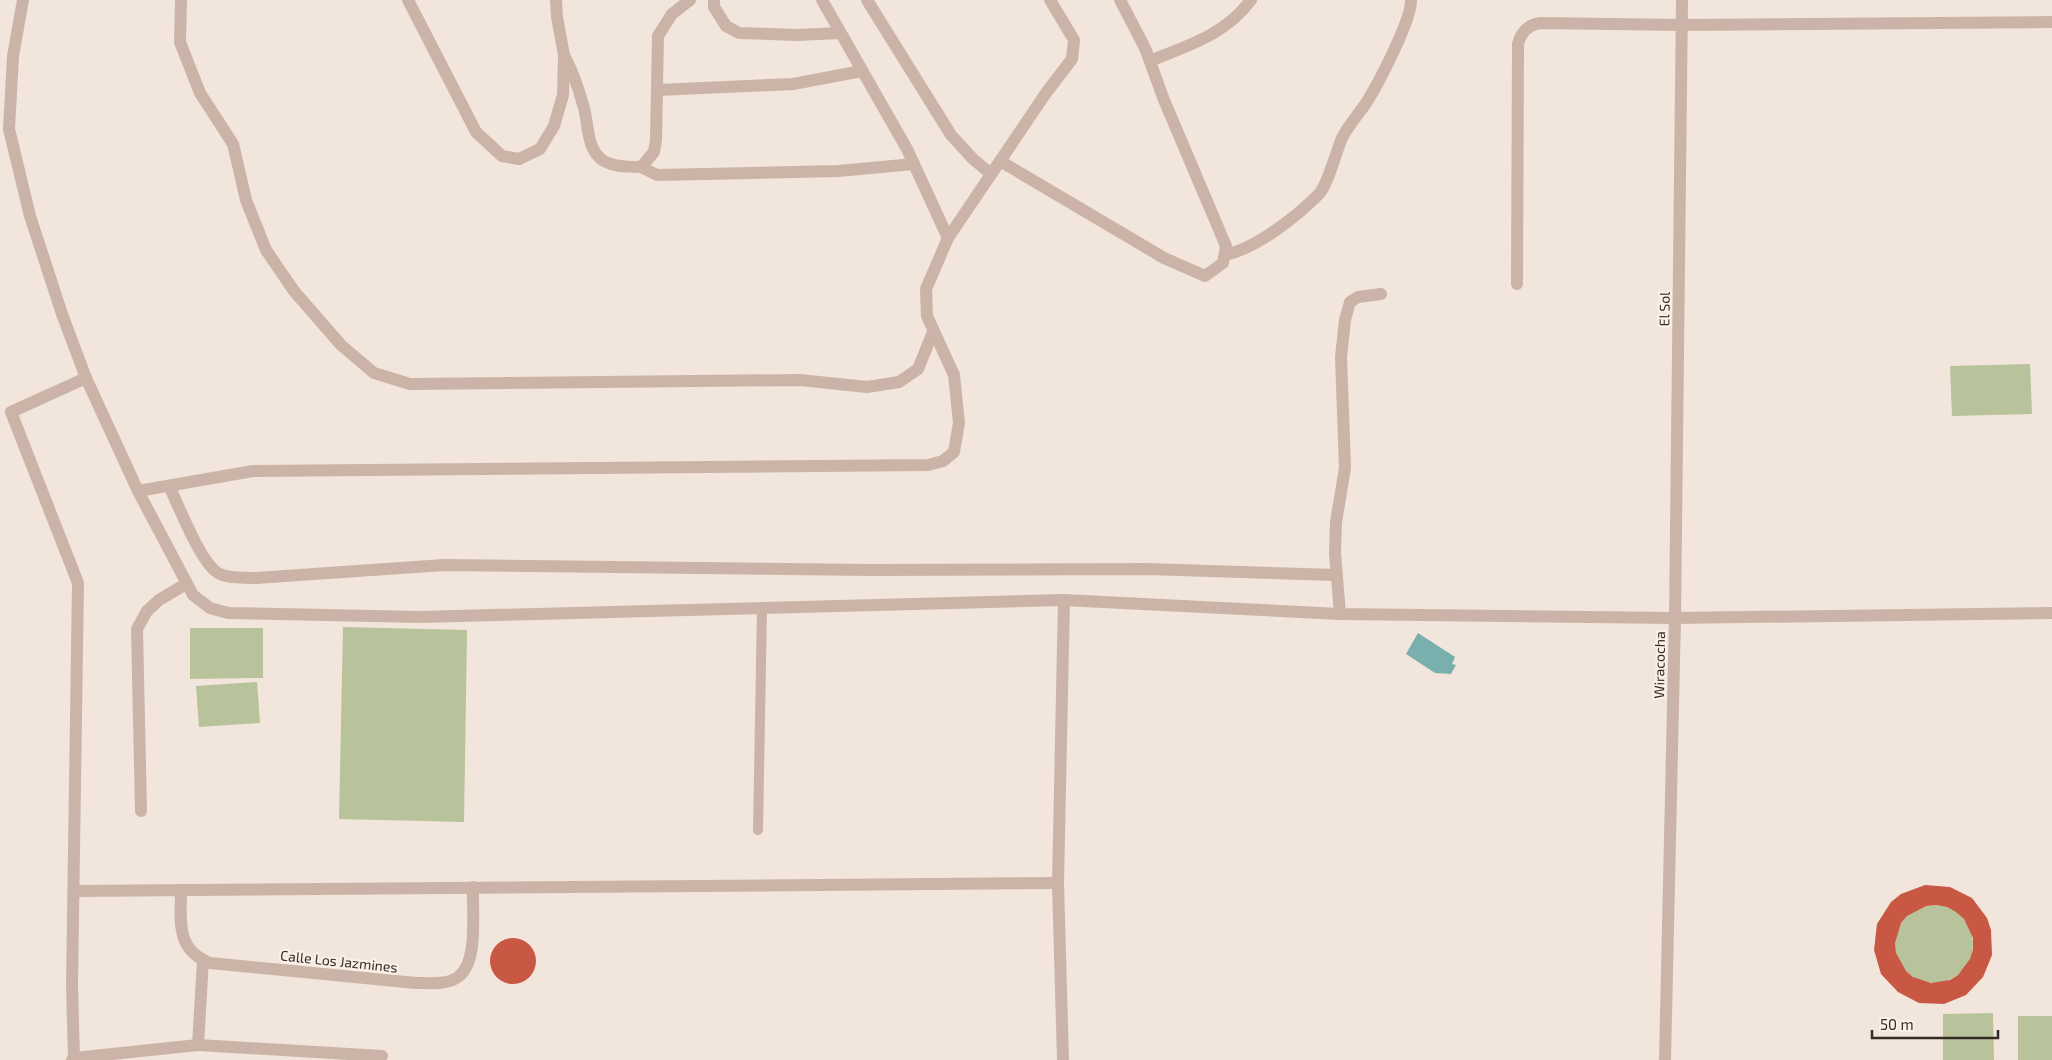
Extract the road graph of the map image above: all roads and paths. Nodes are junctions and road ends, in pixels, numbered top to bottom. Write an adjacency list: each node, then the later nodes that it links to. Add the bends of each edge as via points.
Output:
1 (24, 0): 30 (street, via 13,56 9,129 30,216)
2 (181, 0): 29 (street, via 180,42 200,93 233,144 246,200 266,250 294,291 341,345 374,373 410,384 800,380 867,387 899,382 918,369)
3 (408, 0): 17 (street, via 476,132 502,156 519,159 540,149 554,126 563,95)
4 (556, 0): 17 (street)
5 (690, 0): 20 (street, via 672,14 658,36)
6 (714, 0): 16 (street, via 714,6 726,26 738,33 797,35)
7 (822, 0): 16 (street)
8 (867, 0): 24 (street, via 951,135)
9 (1050, 0): 21 (street, via 1074,40 1072,59)
10 (1120, 0): 18 (street)
11 (1251, 0): 18 (street, via 1237,17 1214,34)
12 (1411, 0): 26 (street, via 1406,26 1369,98 1343,136 1321,192 1258,241 1239,252)
13 (1682, 0): 15 (street, El Sol)
14 (2052, 22): 15 (street)
15 (1682, 25): 27 (street, via 1540,23 1522,33 1518,44); 40 (street, El Sol)
16 (840, 32): 19 (street)
17 (564, 55): 23 (street, via 574,74 591,145 598,157 609,163)
18 (1150, 61): 26 (street, via 1226,246)
19 (862, 71): 20 (street, via 793,84); 22 (street)
20 (658, 90): 23 (street, via 654,152)
21 (1000, 161): 24 (street); 26 (street, via 1164,258 1205,276 1223,263)
22 (914, 164): 23 (street, via 838,171 657,175); 25 (street)
23 (641, 167)
24 (991, 174): 25 (street)
25 (948, 238): 29 (street, via 926,289 927,316)
26 (1224, 255)
27 (1517, 284)
28 (1381, 294): 34 (street, via 1358,297 1350,302 1345,320 1341,357 1344,468 1336,522)
29 (933, 332): 32 (street, via 954,375 959,423 954,452 943,461 928,464 254,471)
30 (86, 378): 31 (street); 33 (street)
31 (6, 413): 46 (street, via 78,583)
32 (169, 486): 33 (street); 34 (street, via 206,562 217,573 227,577 256,578 444,565 872,570 1147,569)
33 (138, 492): 35 (street)
34 (1337, 575): 39 (street)
35 (186, 584): 37 (street, via 193,596 210,608 228,613 420,617); 41 (street, via 147,611 137,629)
36 (1064, 600): 37 (street); 39 (street); 43 (street)
37 (762, 608): 42 (lane)
38 (2052, 613): 40 (street, Wiracocha)
39 (1340, 614): 40 (street)
40 (1675, 618): 52 (street, Wiracocha)
41 (141, 811)
42 (758, 830)
43 (1058, 883): 44 (street); 51 (street)
44 (473, 888): 45 (street); 47 (street, Calle Los Jazmines, via 472,951 467,967 458,977 439,983)
45 (181, 890): 46 (street); 47 (street, via 181,932 192,951)
46 (74, 891): 50 (street)
47 (203, 960): 48 (street)
48 (198, 1046): 49 (street); 50 (street)
49 (382, 1056)
50 (73, 1059)
51 (1063, 1060)
52 (1666, 1060)

